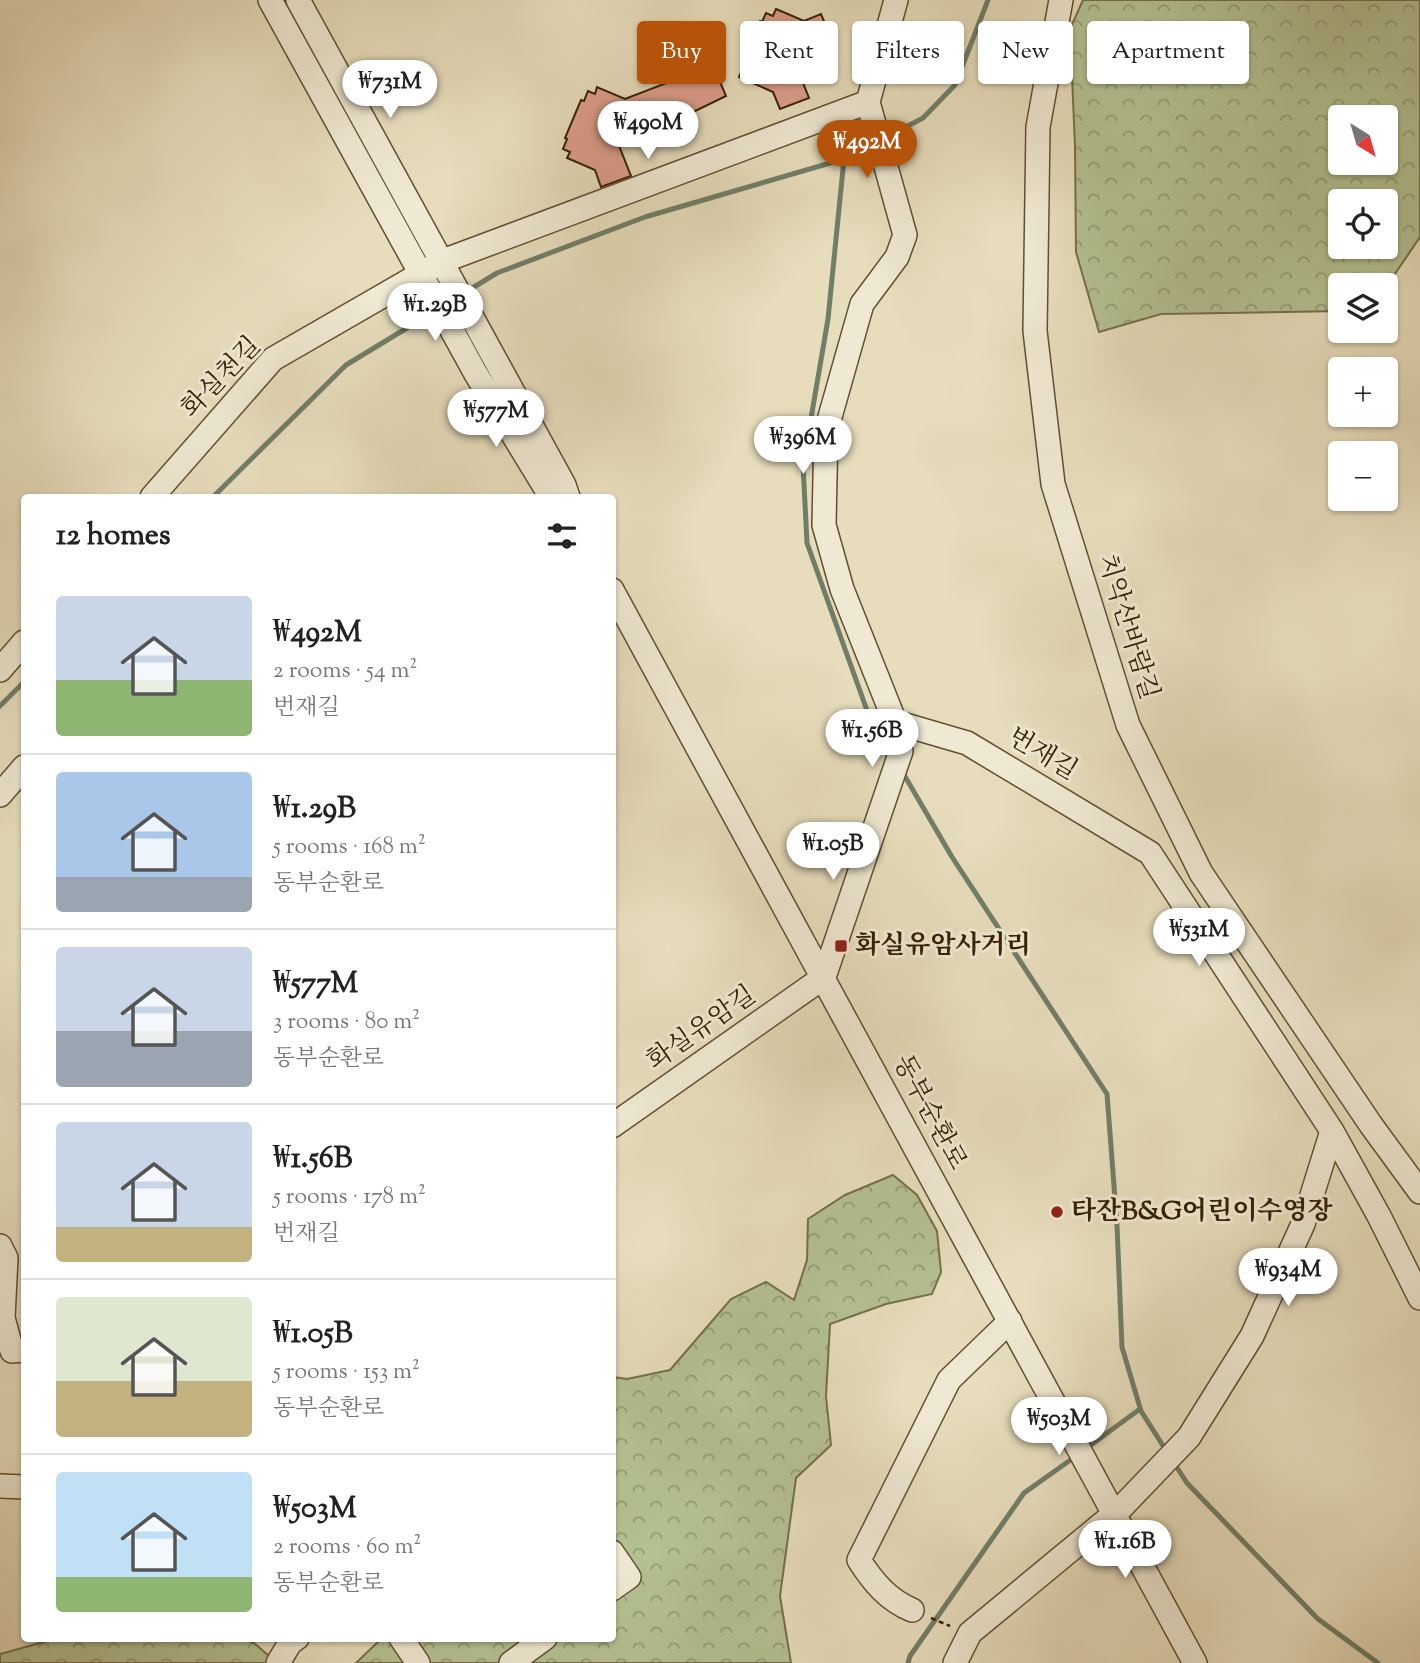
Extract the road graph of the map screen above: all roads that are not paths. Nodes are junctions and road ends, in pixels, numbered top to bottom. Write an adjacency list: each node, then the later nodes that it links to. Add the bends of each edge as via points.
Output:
1 (270, 0): 7 (street)
2 (298, 0): 6 (street)
3 (896, 0): 5 (street)
4 (1061, 0): 20 (street, 치악산바람길, via 1038,127 1035,331 1053,484 1128,724 1201,873)
5 (870, 108): 6 (street, 화실천길); 14 (street, via 905,235 897,257 862,304 826,431 824,525 842,589)
6 (447, 270): 7 (street, 화실천길); 10 (street)
7 (426, 282): 8 (street, 화실천길, via 273,359); 9 (street)
8 (155, 494)
9 (549, 494)
10 (567, 494)
11 (616, 597): 17 (street, 동부순환로)
12 (21, 646): 13 (street)
13 (0, 670)
14 (895, 722): 17 (street, via 901,751); 19 (street, 번재길, via 967,743 1150,853)
15 (21, 770): 16 (street)
16 (0, 795)
17 (824, 977): 18 (street, 화실유암길); 23 (street, 동부순환로)
18 (616, 1123)
19 (1332, 1131): 22 (street, 번재길); 27 (street, via 1303,1224 1252,1336 1189,1437)
20 (1420, 1192)
21 (0, 1246): 24 (street, via 6,1258 3,1318 12,1350)
22 (1420, 1298)
23 (1010, 1321): 27 (street, 동부순환로, via 1092,1475); 30 (street, via 949,1380 859,1560 873,1582)
24 (21, 1350)
25 (0, 1486): 26 (street)
26 (21, 1487)
27 (1117, 1512): 37 (street, via 970,1633); 38 (street, 동부순환로)
28 (616, 1558): 29 (street, via 629,1577)
29 (616, 1586)
30 (912, 1610)
31 (291, 1642): 34 (street)
32 (404, 1642): 35 (street)
33 (540, 1642): 36 (street)
34 (278, 1663)
35 (418, 1663)
36 (511, 1663)
37 (955, 1663)
38 (1195, 1663)

